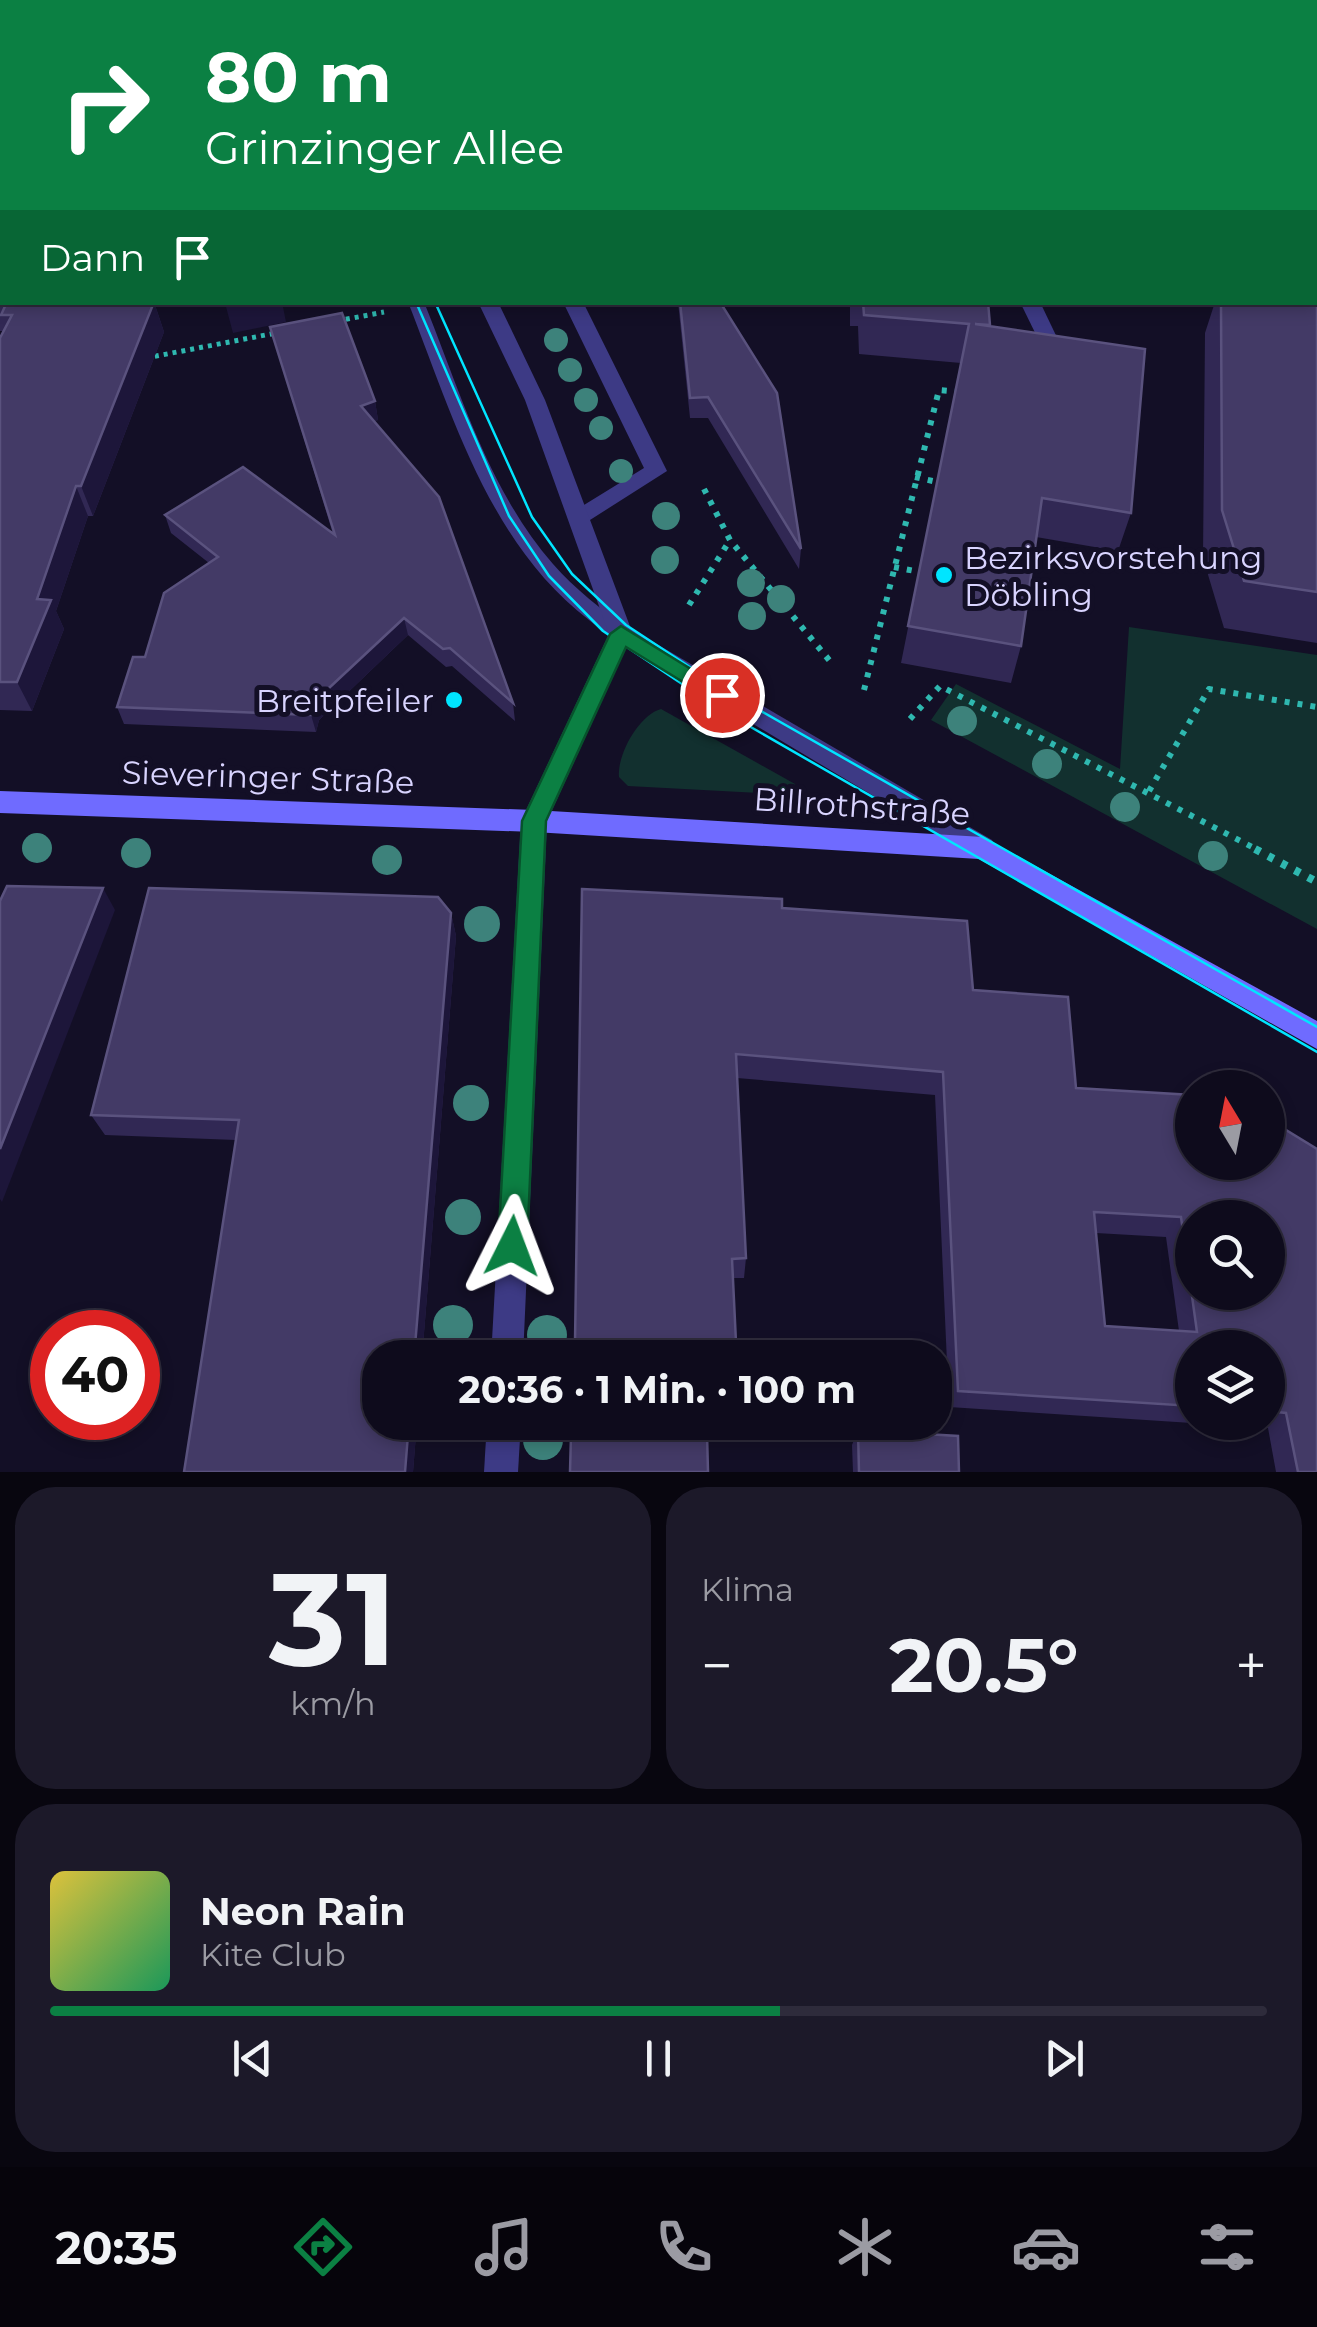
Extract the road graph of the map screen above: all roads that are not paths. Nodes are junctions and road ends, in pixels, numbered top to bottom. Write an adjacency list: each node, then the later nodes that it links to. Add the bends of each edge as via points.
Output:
1 (489, 305): 6 (street, via 535,400)
2 (574, 305): 6 (street, via 656,471)
3 (1031, 305): 5 (street)
4 (409, 306): 7 (lane, via 519,534 549,576)
5 (1052, 348)
6 (579, 519): 7 (street)
7 (621, 634): 9 (street); 10 (street)
8 (0, 802): 9 (main road, Sieveringer Straße)
9 (534, 821): 10 (main road, Billrothstraße); 12 (street)
10 (983, 848): 11 (main road, Billrothstraße)
11 (1317, 1036)
12 (508, 1340)
13 (503, 1440): 14 (street)
14 (501, 1472)

